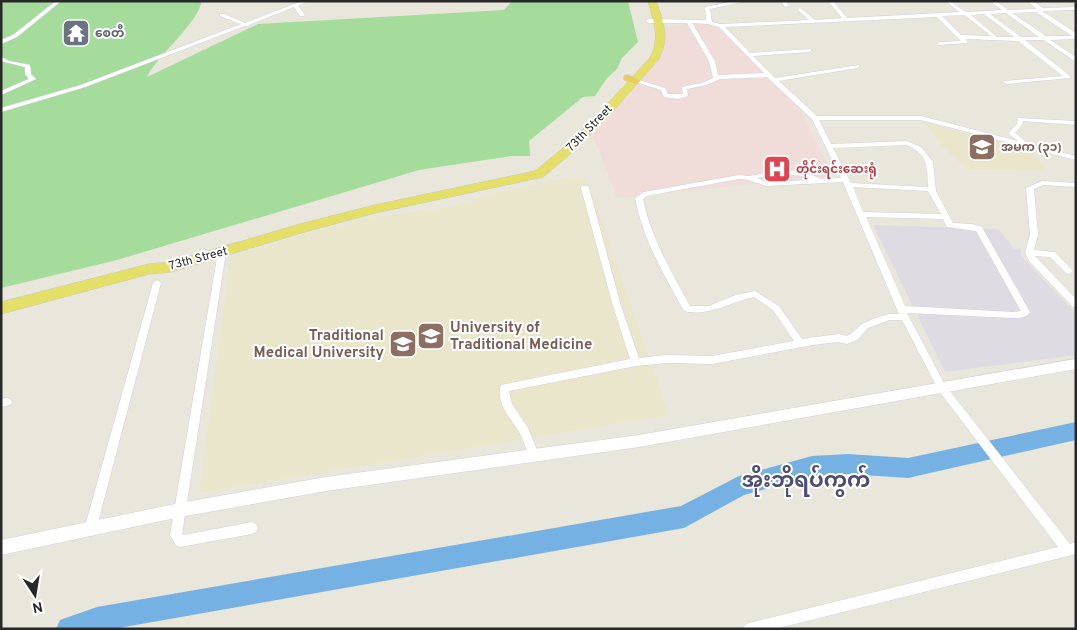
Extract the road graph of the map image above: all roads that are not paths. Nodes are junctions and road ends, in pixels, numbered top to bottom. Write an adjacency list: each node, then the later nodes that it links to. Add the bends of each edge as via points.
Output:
1 (59, 1): 40 (street, via 15,36)
2 (307, 1): 14 (street)
3 (644, 1): 28 (main road, 73th Street)
4 (652, 1): 28 (main road, 73th Street)
5 (701, 1): 16 (street)
6 (745, 1): 16 (street)
7 (783, 1): 15 (street)
8 (830, 1): 27 (street)
9 (883, 1): 10 (street)
10 (887, 1)
11 (948, 1): 21 (street)
12 (992, 1): 20 (street)
13 (1029, 1): 19 (street)
14 (296, 6): 24 (street); 33 (street)
15 (787, 6)
16 (708, 8): 31 (street)
17 (1076, 8): 19 (street)
18 (800, 9): 29 (street)
19 (1040, 10): 20 (street); 35 (street)
20 (1007, 12): 22 (street); 37 (street)
21 (965, 13): 22 (street); 25 (street); 38 (street)
22 (986, 13): 39 (street)
23 (222, 14): 33 (street)
24 (302, 15)
25 (938, 15): 26 (street); 36 (street)
26 (912, 16): 27 (street); 32 (street)
27 (846, 20): 29 (street)
28 (654, 21): 30 (street); 49 (main road, 73th Street, via 660,42 656,57)
29 (813, 21): 34 (street)
30 (689, 22): 31 (street); 47 (street, via 712,61)
31 (709, 22): 34 (street)
32 (918, 24)
33 (246, 25): 52 (street, via 83,86)
34 (721, 26): 43 (street)
35 (1076, 36): 37 (street)
36 (960, 37): 38 (street); 41 (street, via 965,42)
37 (1045, 38): 39 (street); 45 (street)
38 (997, 39): 39 (street)
39 (1021, 39): 50 (street, via 1068,77)
40 (1, 42)
41 (940, 44)
42 (809, 50): 43 (street)
43 (748, 55): 48 (street)
44 (1, 59): 51 (street, via 28,66 28,74 33,79)
45 (1076, 60)
46 (857, 66): 48 (street)
47 (717, 78): 48 (street); 49 (street, via 684,88 685,96 678,97 666,96 661,88)
48 (772, 78): 53 (street)
49 (632, 80): 64 (main road, 73th Street, via 556,162 540,174 375,209); 66 (main road, 73th Street, via 535,167 295,222 164,261)
50 (1006, 82)
51 (1, 93)
52 (1, 110)
53 (815, 118): 55 (street, via 916,117); 56 (street)
54 (1076, 123): 55 (street, via 1020,119 1020,124 1011,133)
55 (1025, 144): 57 (street)
56 (830, 146): 58 (street); 61 (street, via 907,143 919,148 930,162)
57 (1076, 158)
58 (847, 183): 61 (street); 62 (street); 72 (street, via 766,184 749,178 724,179 639,198 659,258 688,309 709,309 755,294 776,308)
59 (1076, 185): 65 (street, via 1042,183 1030,188 1034,235)
60 (585, 188): 73 (street)
61 (932, 190): 63 (street)
62 (861, 214): 63 (street); 71 (street)
63 (946, 217): 71 (street, via 951,226 979,230 1026,312 1013,315)
64 (222, 252): 66 (main road, 73th Street, via 171,267); 77 (street)
65 (1029, 253): 67 (street, via 1052,254); 69 (street)
66 (149, 269): 70 (main road)
67 (1069, 271)
68 (156, 283): 79 (street)
69 (1076, 305)
70 (1, 308)
71 (903, 313): 72 (street, via 865,326 847,340 838,338); 75 (street)
72 (800, 343): 73 (street, via 712,360)
73 (636, 362): 76 (street, via 504,388 507,405 524,431)
74 (1076, 364): 75 (street)
75 (942, 388): 76 (street, via 760,421); 81 (street)
76 (534, 455): 77 (street, via 326,484)
77 (180, 510): 78 (street, via 176,535 180,540); 79 (street)
78 (252, 528)
79 (90, 530): 80 (street)
80 (1, 548)
81 (1072, 549): 82 (street)
82 (749, 629)

